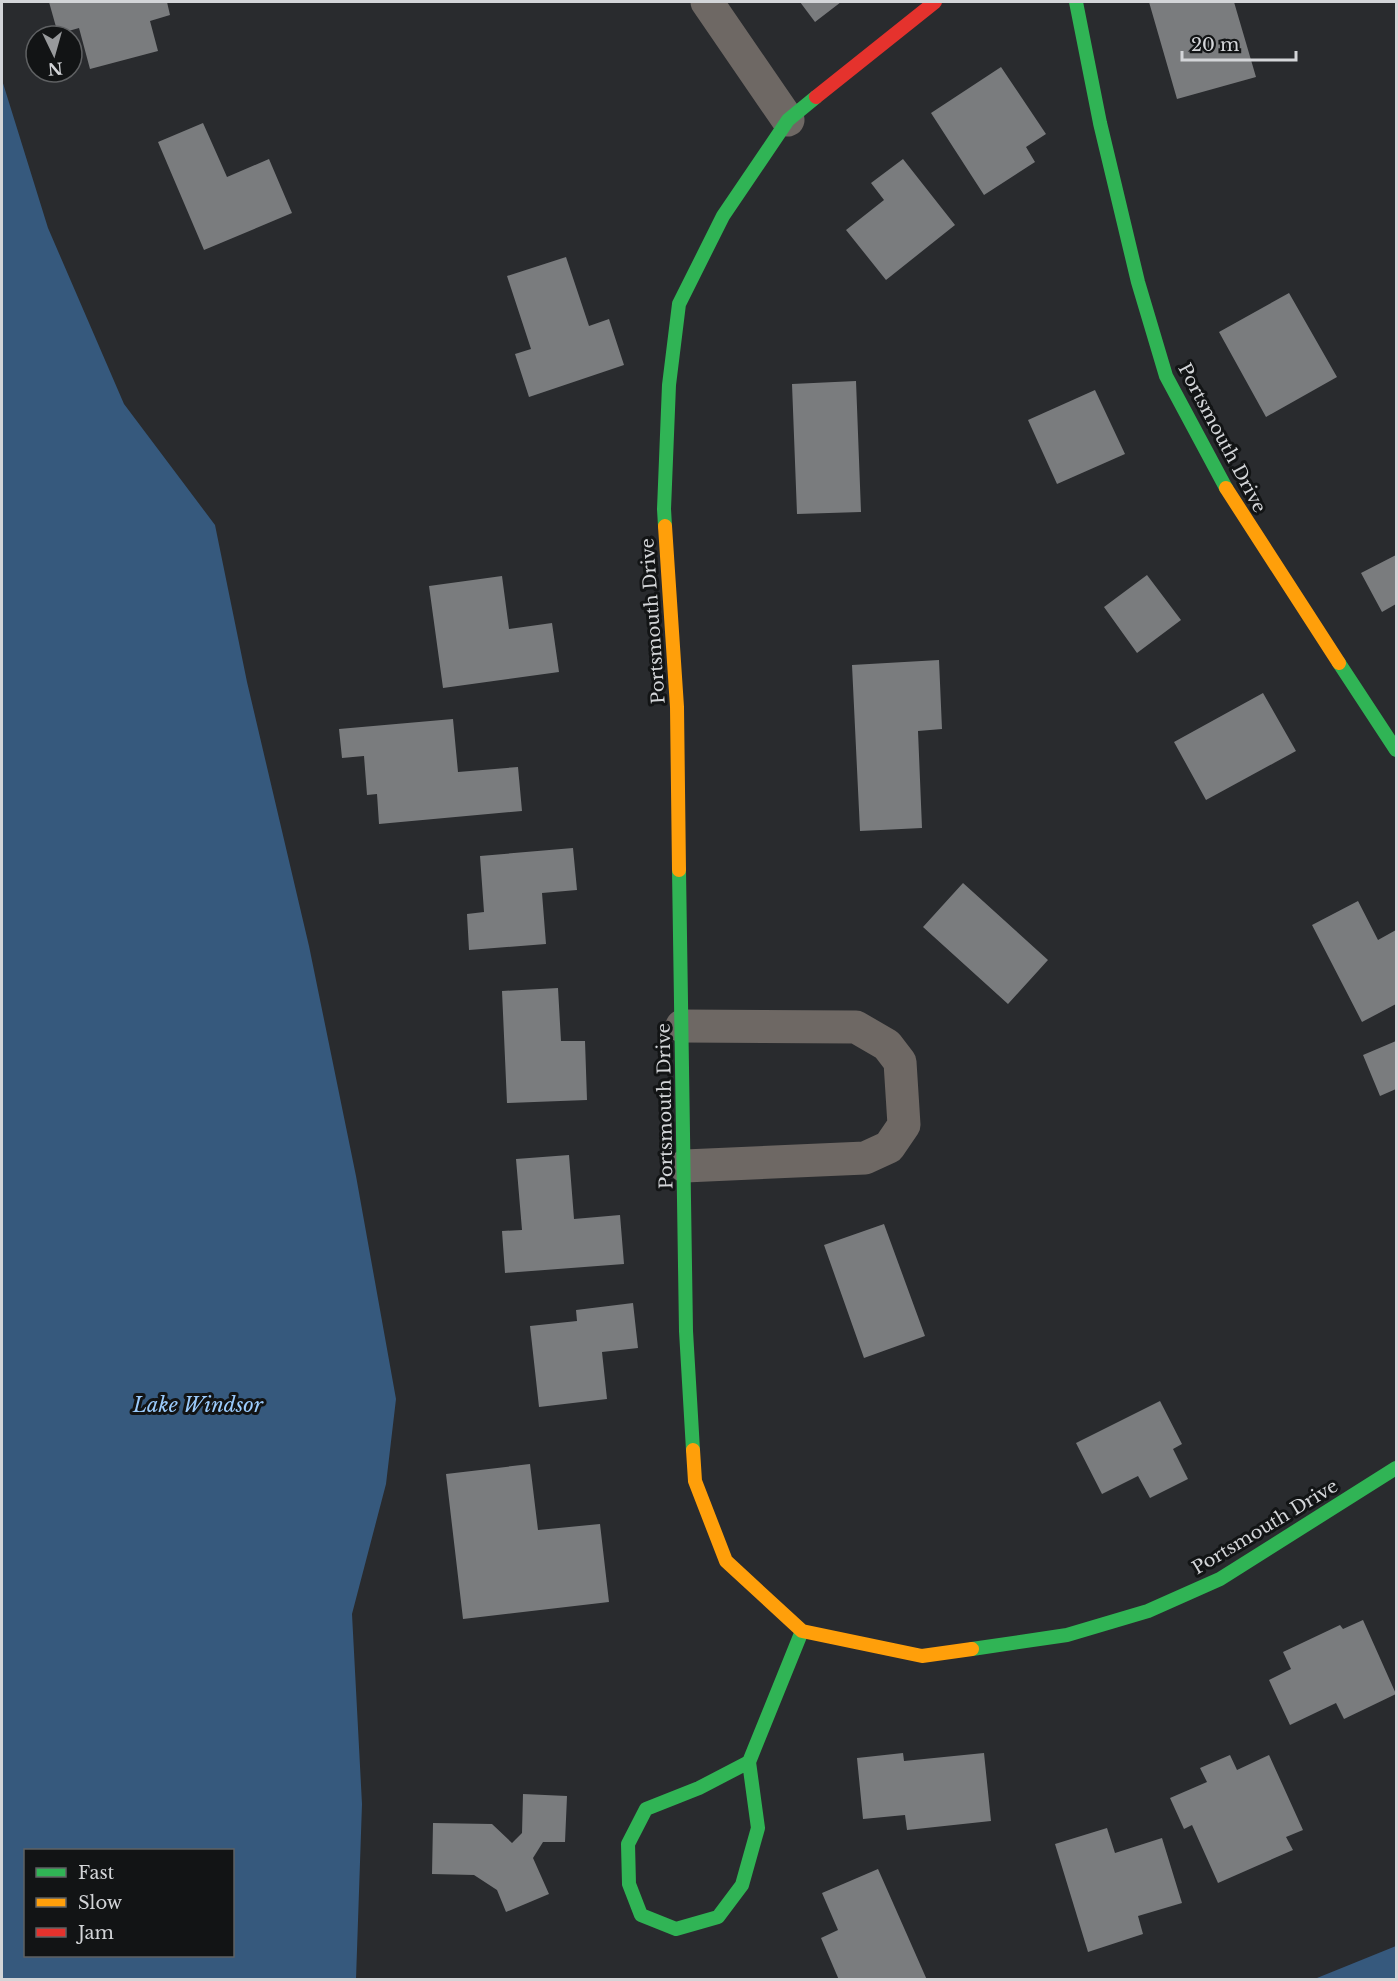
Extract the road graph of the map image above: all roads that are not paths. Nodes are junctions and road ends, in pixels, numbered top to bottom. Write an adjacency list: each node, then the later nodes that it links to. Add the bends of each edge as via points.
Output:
1 (707, 2): 4 (street)
2 (935, 2): 4 (street, Portsmouth Drive)
3 (1076, 2): 5 (street, Portsmouth Drive, via 1138,282 1166,376 1232,500)
4 (788, 120): 6 (street, Portsmouth Drive, via 723,216 679,304 669,385 664,509 677,707)
5 (1396, 750)
6 (682, 1026): 7 (street, Portsmouth Drive); 7 (street, via 856,1027 886,1044 900,1062 904,1125 889,1147 865,1158)
7 (685, 1166): 9 (street, Portsmouth Drive, via 686,1331 695,1481 726,1561)
8 (1396, 1468): 9 (street, Portsmouth Drive, via 1220,1579 1148,1611 1067,1635 922,1656)
9 (802, 1631): 10 (street)
10 (749, 1762): 10 (street, via 646,1809 628,1844 629,1884 641,1915 676,1929 718,1917 742,1885 758,1828)

